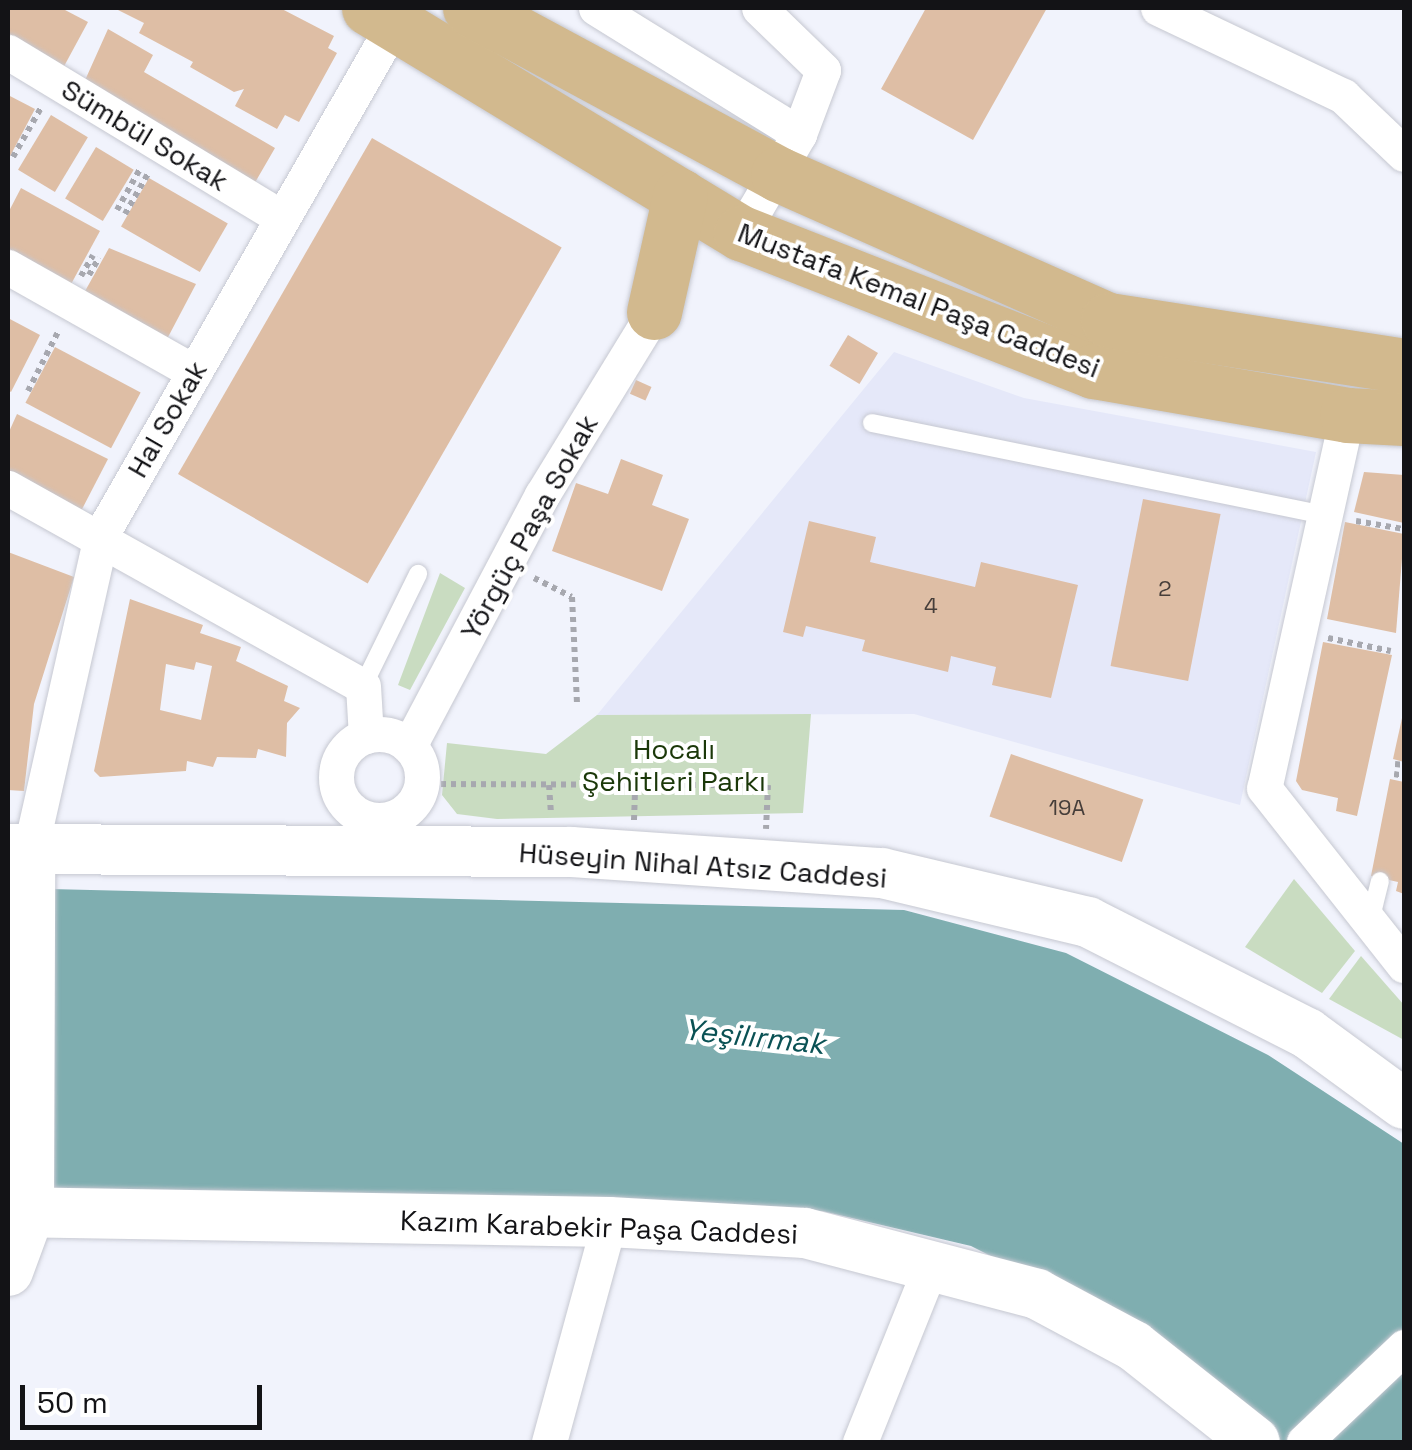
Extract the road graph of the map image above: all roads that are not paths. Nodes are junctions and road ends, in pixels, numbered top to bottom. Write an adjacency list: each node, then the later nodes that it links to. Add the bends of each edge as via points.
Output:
1 (470, 8): 7 (main road, Mustafa Kemal Paşa Caddesi)
2 (596, 8): 7 (street)
3 (759, 8): 7 (street, via 823,70)
4 (1158, 8): 8 (street, via 1343,96)
5 (382, 15): 9 (main road, Mustafa Kemal Paşa Caddesi); 10 (street, Hal Sokak)
6 (8, 52): 10 (street, Sümbül Sokak)
7 (789, 154): 11 (street); 14 (main road, Mustafa Kemal Paşa Caddesi, via 1108,320)
8 (1404, 154)
9 (680, 196): 11 (main road, Mustafa Kemal Paşa Caddesi); 13 (main road)
10 (282, 218): 15 (street, Hal Sokak)
11 (741, 233): 13 (main road); 16 (main road, Mustafa Kemal Paşa Caddesi, via 1092,372)
12 (8, 267): 15 (street)
13 (654, 312): 25 (street, Yörgüç Paşa Sokak, via 505,564)
14 (1383, 365)
15 (194, 372): 21 (street, Hal Sokak)
16 (1347, 416): 17 (main road, Mustafa Kemal Paşa Caddesi); 20 (street)
17 (1404, 418)
18 (872, 423): 20 (lane)
19 (8, 488): 21 (street)
20 (1325, 516): 29 (street, via 1264,788)
21 (101, 535): 23 (street); 27 (street, Hal Sokak)
22 (418, 574): 23 (lane)
23 (363, 686): 24 (street)
24 (366, 736): 25 (street, via 394,736); 26 (street, via 344,752 336,778 347,804)
25 (409, 746): 26 (street, via 421,784)
26 (376, 836): 27 (street, Hüseyin Nihal Atsız Caddesi); 31 (street, Hüseyin Nihal Atsız Caddesi, via 882,874 1088,922 1307,1033)
27 (19, 850): 32 (street)
28 (1380, 881): 29 (lane)
29 (1370, 922): 30 (street)
30 (1404, 964)
31 (1404, 1104)
32 (18, 1213): 33 (street, Kazım Karabekir Paşa Caddesi); 35 (street)
33 (609, 1222): 34 (street, Kazım Karabekir Paşa Caddesi, via 805,1233); 37 (street)
34 (932, 1263): 38 (street); 39 (street, Kazım Karabekir Paşa Caddesi, via 1036,1294 1134,1346)
35 (8, 1271)
36 (1404, 1348): 40 (street)
37 (548, 1442)
38 (860, 1442)
39 (1255, 1442)
40 (1304, 1442)

